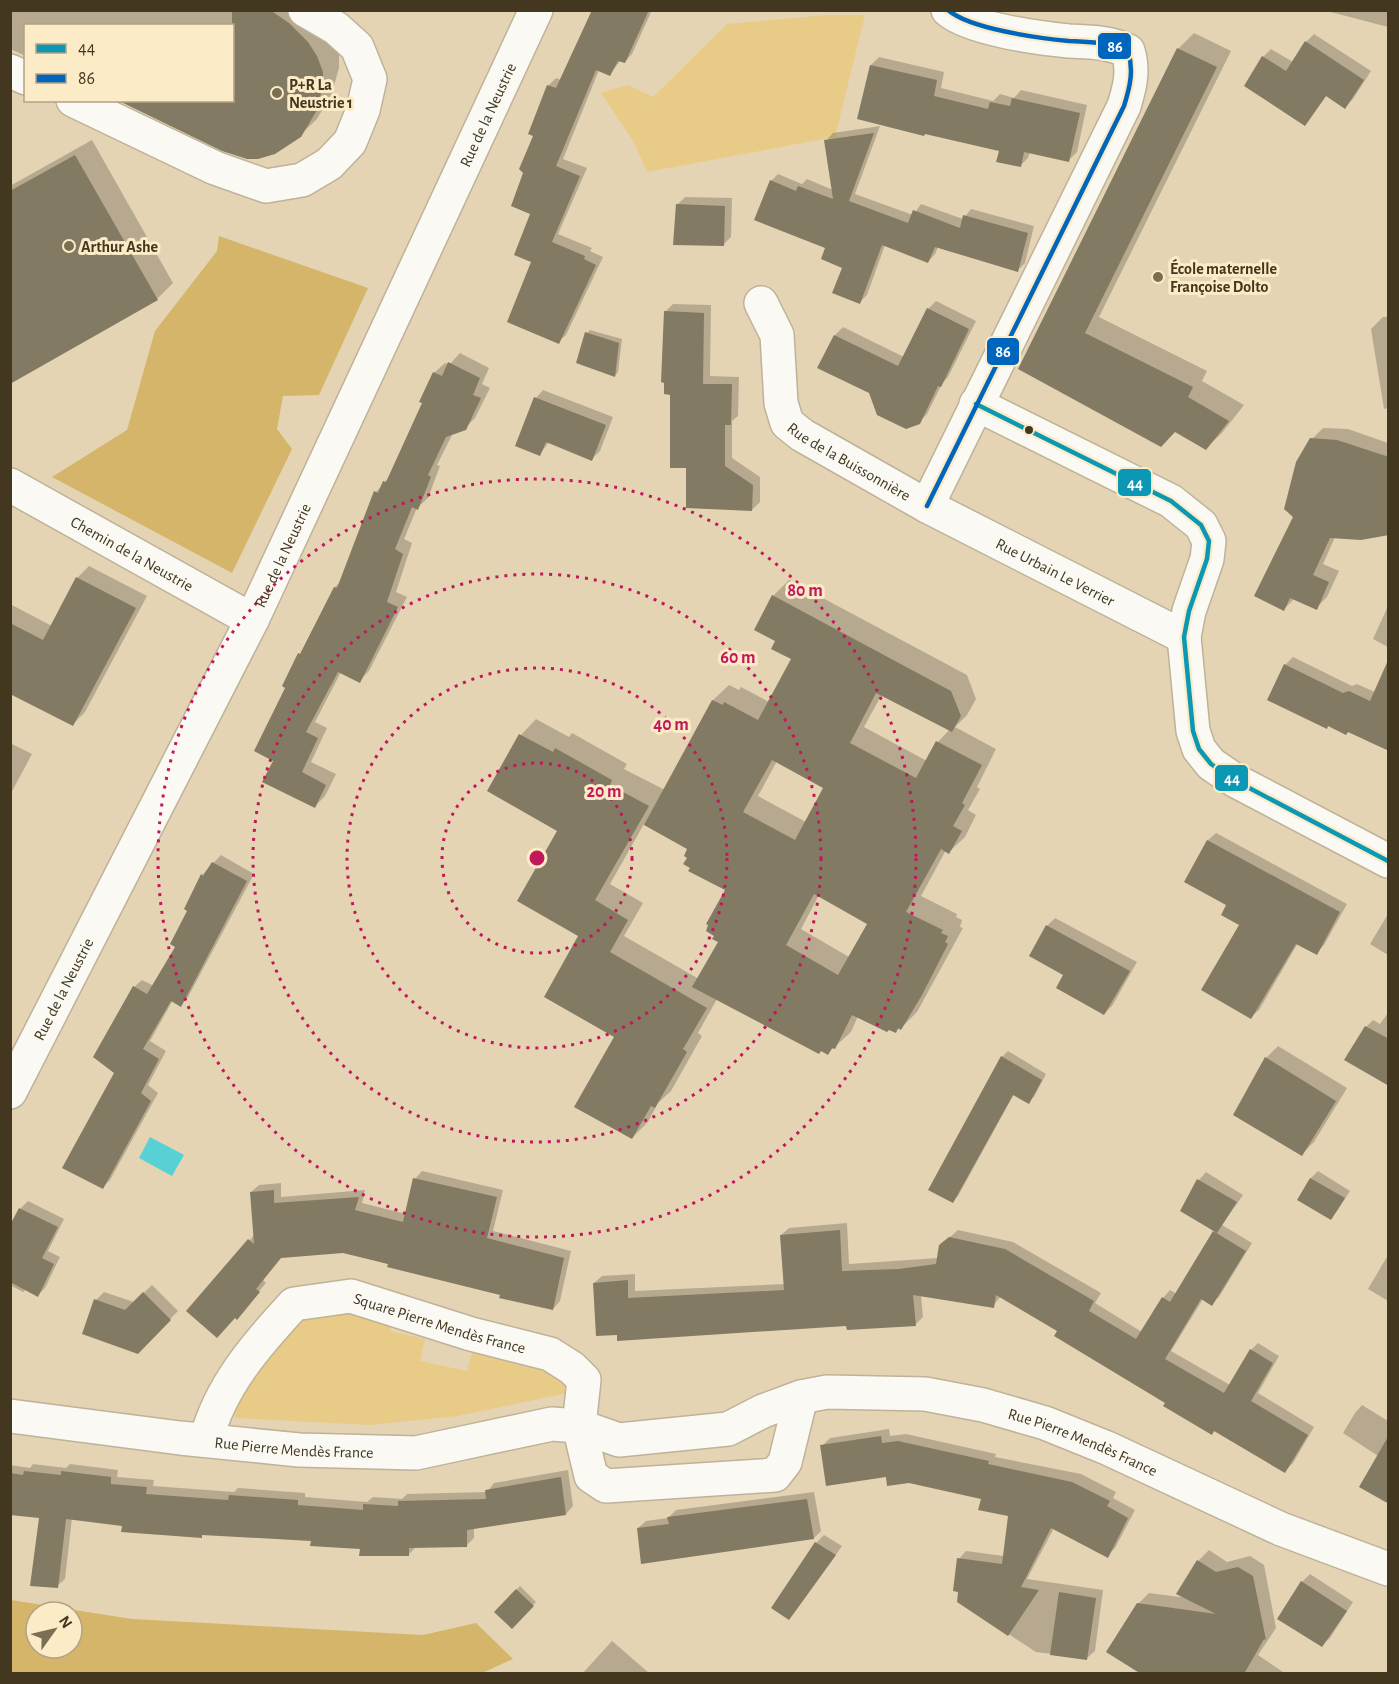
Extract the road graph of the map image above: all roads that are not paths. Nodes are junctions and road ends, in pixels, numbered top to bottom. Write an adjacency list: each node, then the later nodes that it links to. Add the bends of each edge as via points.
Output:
1 (305, 10): 6 (street, via 336,28 357,47 370,79 350,142 329,164 302,180 266,186 215,168)
2 (536, 10): 11 (street, Rue de la Neustrie)
3 (948, 10): 8 (street, via 957,18 984,27 1113,44 1128,51 1131,62 1131,84 1124,106)
4 (10, 71): 5 (street)
5 (24, 77)
6 (77, 102)
7 (761, 303): 10 (street, Rue de la Buissonnière, via 777,335 781,403 787,423)
8 (976, 404): 10 (street); 12 (street, via 1171,501 1201,525 1209,541 1207,560 1188,611)
9 (10, 485): 11 (street, Chemin de la Neustrie)
10 (927, 506): 12 (street, Rue Urbain Le Verrier)
11 (252, 620): 14 (street, Rue de la Neustrie)
12 (1184, 637): 13 (street, via 1193,731 1199,749 1211,764)
13 (1389, 861)
14 (13, 1082)
15 (801, 1397): 17 (street, Rue Pierre Mendès France, via 763,1411 727,1406 615,1417); 17 (street, via 785,1462 775,1474 606,1486 591,1476); 19 (street, Rue Pierre Mendès France, via 827,1392 925,1394 1045,1422 1281,1529)
16 (10, 1416): 18 (street, Rue Pierre Mendès France)
17 (579, 1426): 18 (street, Rue Pierre Mendès France, via 543,1425 416,1453 299,1450); 18 (street, Square Pierre Mendès France, via 584,1380 550,1354 351,1296 294,1304 255,1346 226,1390)
18 (206, 1440)
19 (1389, 1569)

